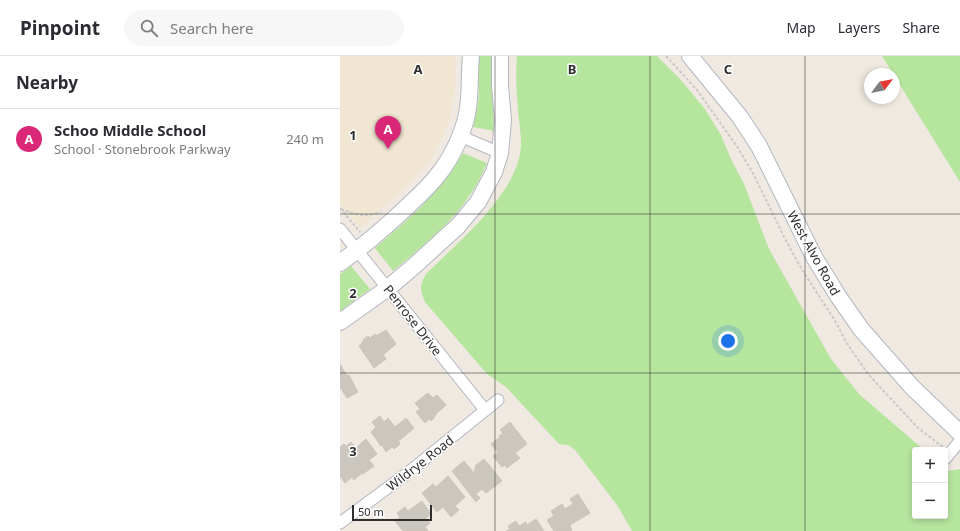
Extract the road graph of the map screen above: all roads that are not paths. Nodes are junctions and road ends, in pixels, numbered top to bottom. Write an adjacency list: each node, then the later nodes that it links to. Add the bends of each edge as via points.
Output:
1 (471, 56): 4 (street, via 469,103)
2 (500, 56): 5 (street, via 503,120)
3 (690, 56): 13 (street, West Alvo Road, via 740,117 758,146 814,257 861,329 912,387)
4 (460, 136): 5 (street); 7 (street, via 452,155 429,185 382,231)
5 (500, 153): 9 (street, via 486,188 470,213 440,244)
6 (340, 229): 7 (street, Penrose Drive)
7 (357, 250): 8 (street); 9 (street, Penrose Drive)
8 (340, 263)
9 (388, 288): 10 (street); 12 (street, Penrose Drive)
10 (340, 322)
11 (498, 400): 12 (street, Wildrye Road)
12 (485, 410): 16 (street, Wildrye Road, via 405,475)
13 (960, 433)
14 (960, 441): 15 (street)
15 (948, 455)
16 (340, 523)

